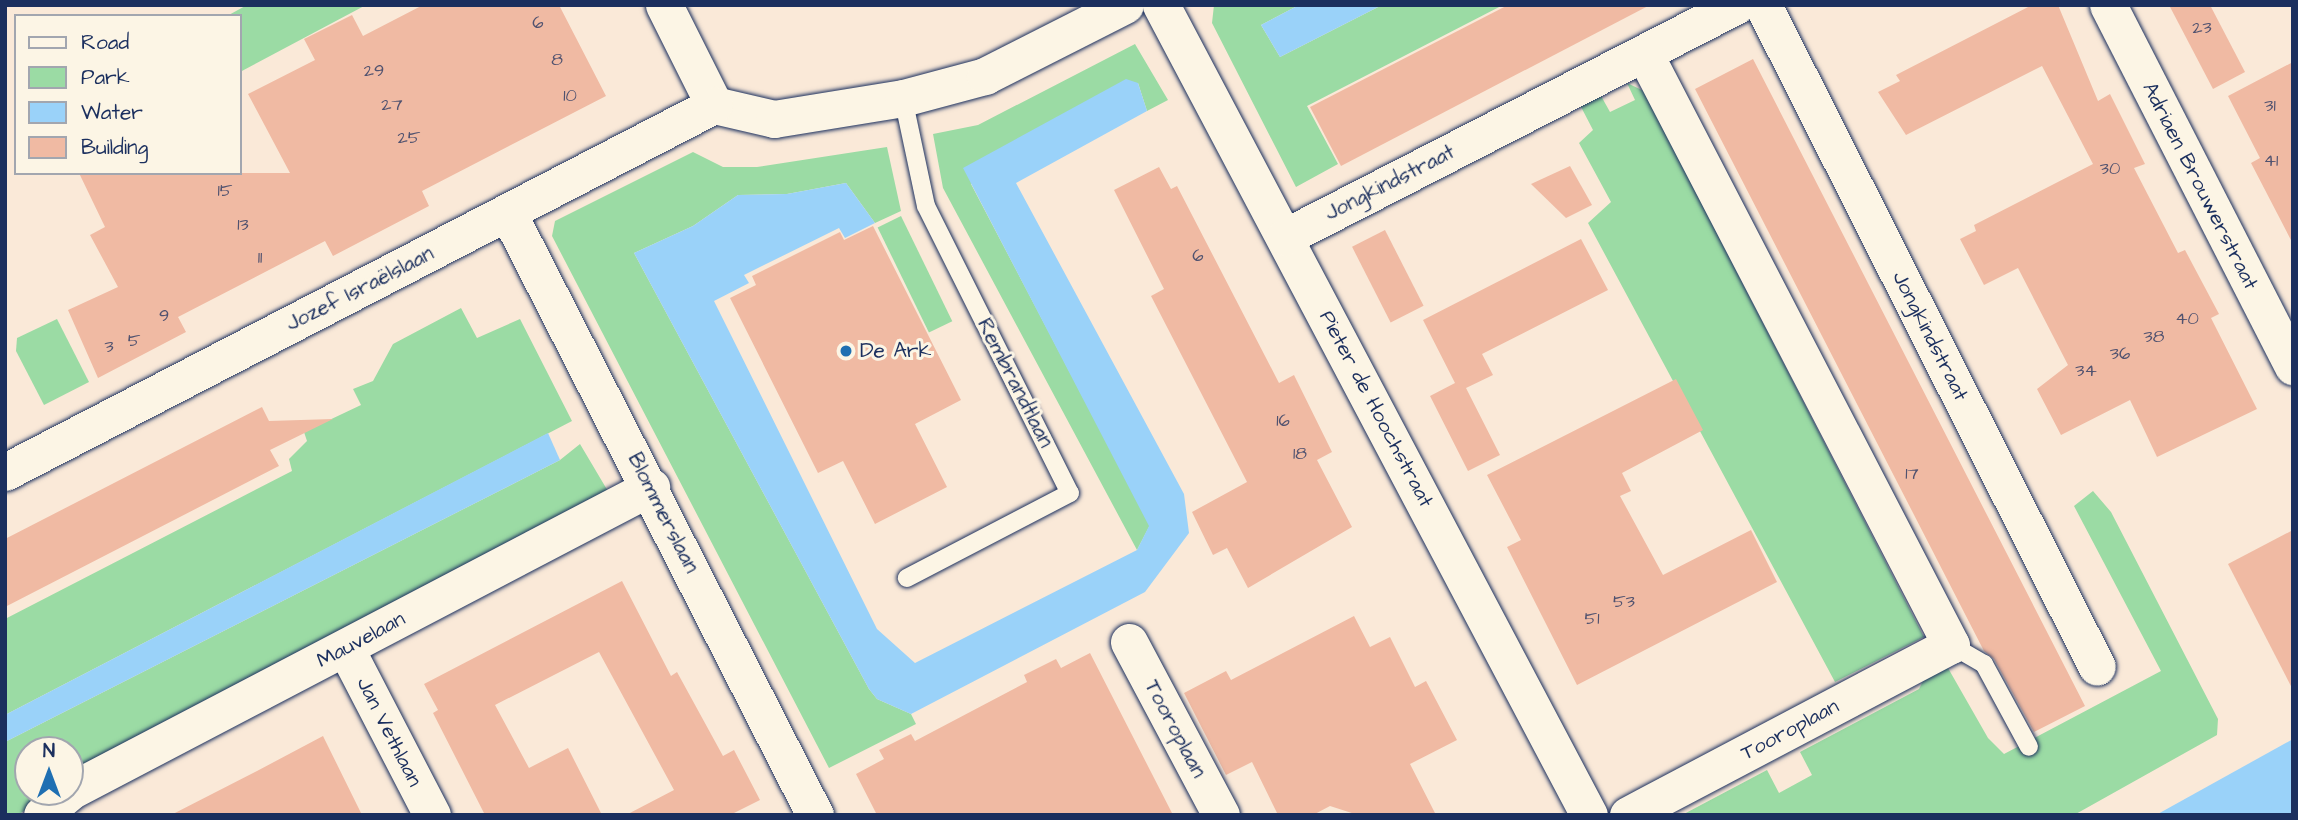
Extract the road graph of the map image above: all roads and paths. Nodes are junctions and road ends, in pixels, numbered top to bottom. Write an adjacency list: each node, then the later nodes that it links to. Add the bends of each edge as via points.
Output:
1 (664, 5): 9 (street)
2 (1125, 5): 8 (street, via 985,76)
3 (1161, 5): 11 (street, Pieter de Hoochstraat)
4 (1737, 5): 7 (street, Jongkindstraat)
5 (1763, 5): 19 (street, Jongkindstraat)
6 (2108, 5): 12 (street, Adriaen Brouwerstraat)
7 (1644, 53): 11 (street, Jongkindstraat); 17 (street)
8 (903, 98): 9 (street, via 774,119); 15 (lane, Rembrandtlaan, via 926,206 1070,493)
9 (714, 105): 10 (street, Jozef Israëlslaan)
10 (508, 213): 13 (street, Jozef Israëlslaan); 14 (street, Blommerslaan)
11 (1285, 237): 25 (street, Pieter de Hoochstraat)
12 (2293, 366)
13 (5, 472)
14 (651, 487): 18 (street, Mauvelaan); 23 (street, Blommerslaan)
15 (907, 578)
16 (1129, 642): 24 (street, Tooroplaan)
17 (1951, 645): 20 (lane, via 1984,664); 26 (street, Tooroplaan)
18 (346, 649): 21 (street, Mauvelaan); 22 (street, Jan Vethlaan)
19 (2097, 667)
20 (2029, 747)
21 (84, 784)
22 (432, 815)
23 (815, 815)
24 (1221, 815)
25 (1589, 815)
26 (1628, 815)

